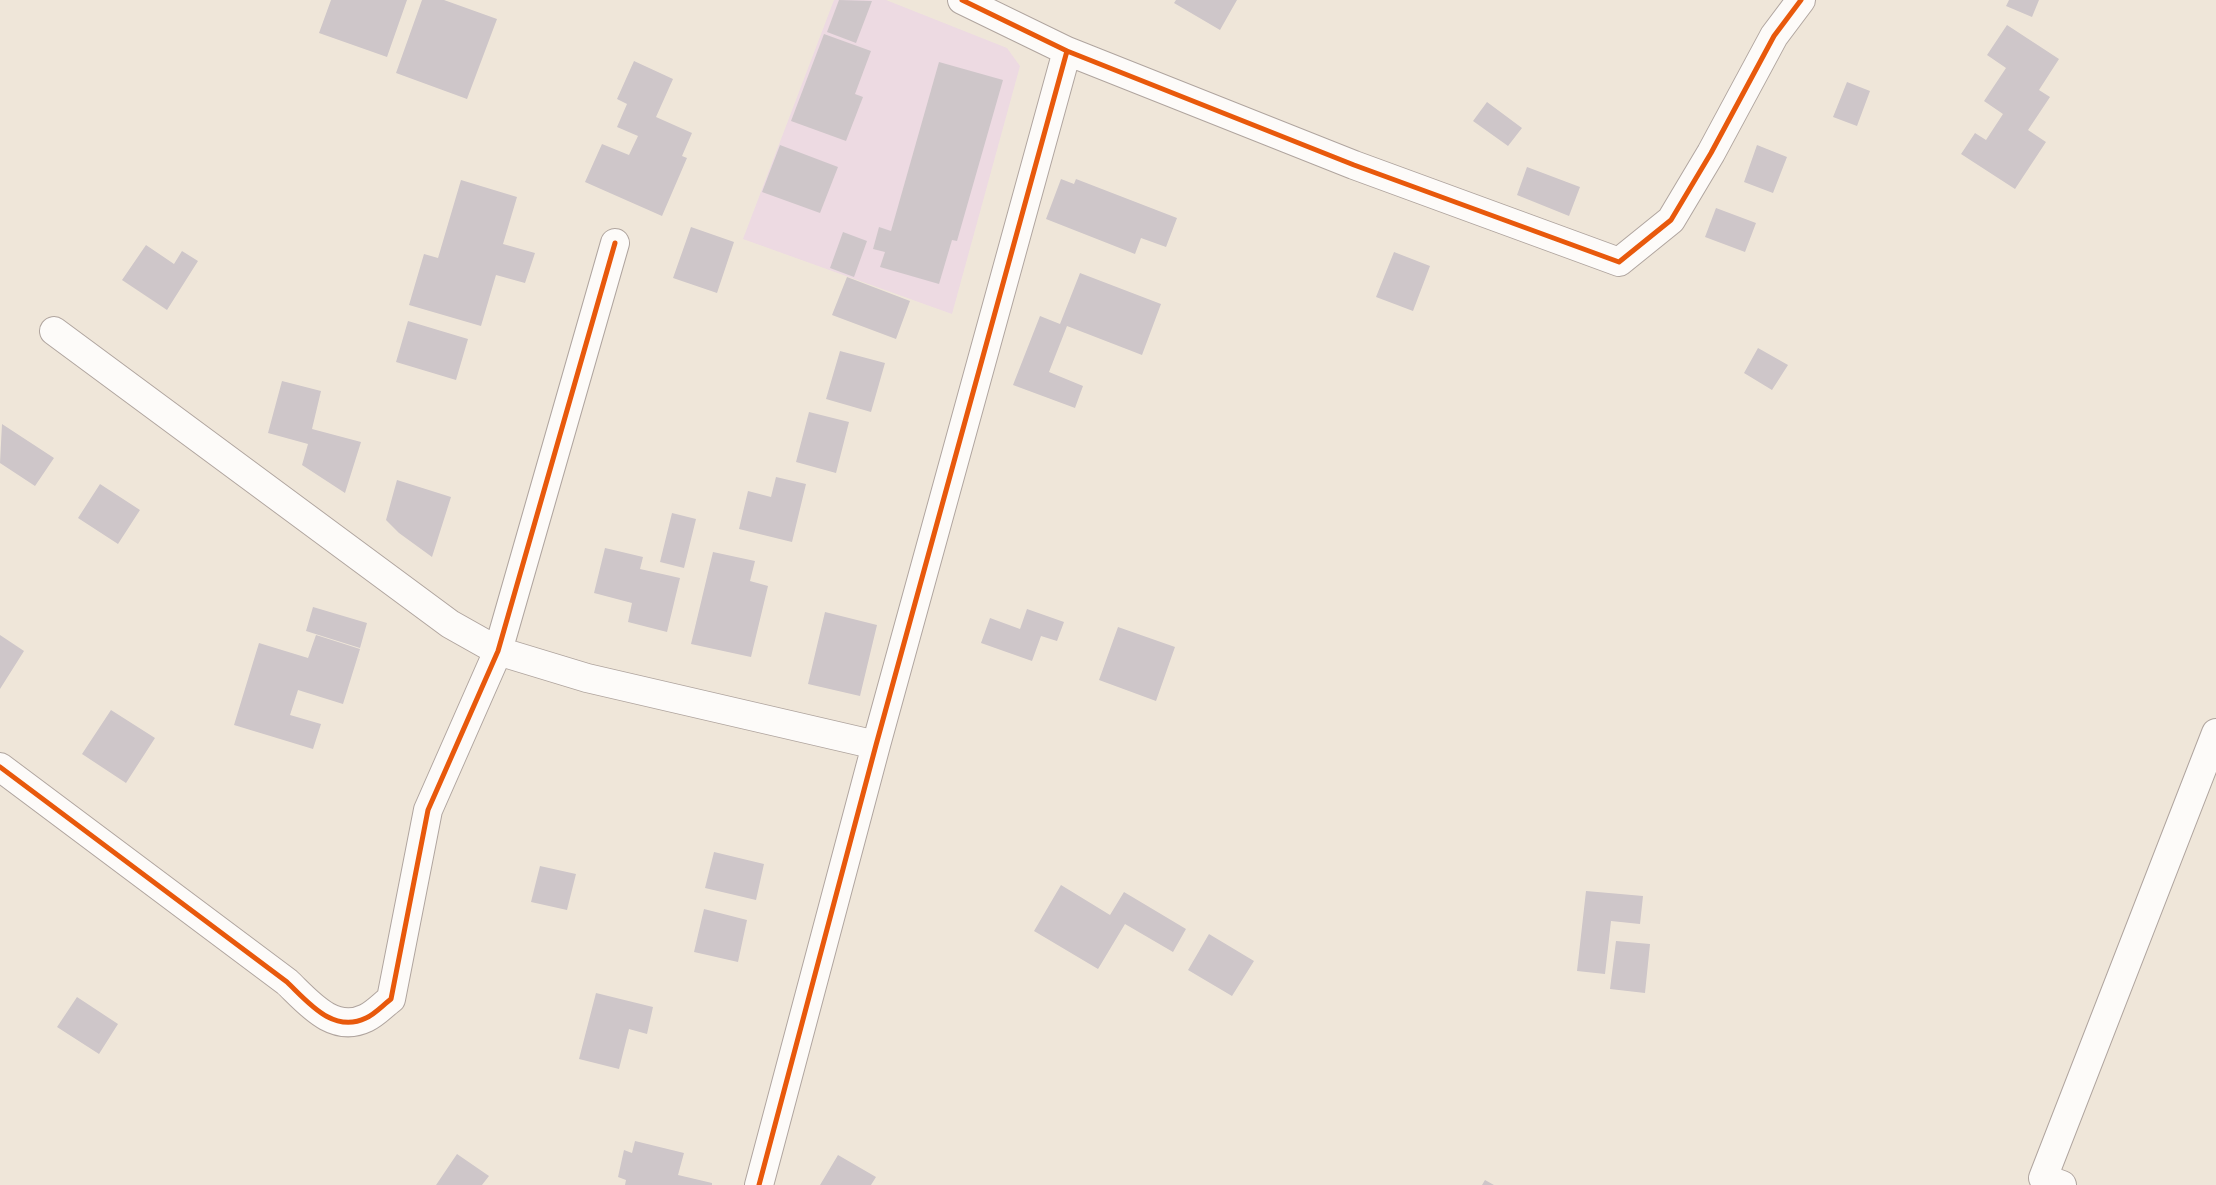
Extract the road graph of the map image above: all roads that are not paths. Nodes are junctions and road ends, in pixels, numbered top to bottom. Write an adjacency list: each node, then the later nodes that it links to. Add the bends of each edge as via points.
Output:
1 (962, 0): 3 (street)
2 (1801, 0): 3 (street, via 1774,36 1671,220 1619,262 1354,166)
3 (1067, 51): 8 (street)
4 (615, 243): 6 (street)
5 (54, 331): 6 (street, via 450,624)
6 (498, 651): 8 (street, via 587,678); 9 (street, via 428,810 391,999 366,1018 343,1023 323,1016 287,982)
7 (2216, 734): 11 (street, via 2043,1178)
8 (876, 745): 10 (street)
9 (0, 767)
10 (759, 1185)
11 (2062, 1185)

